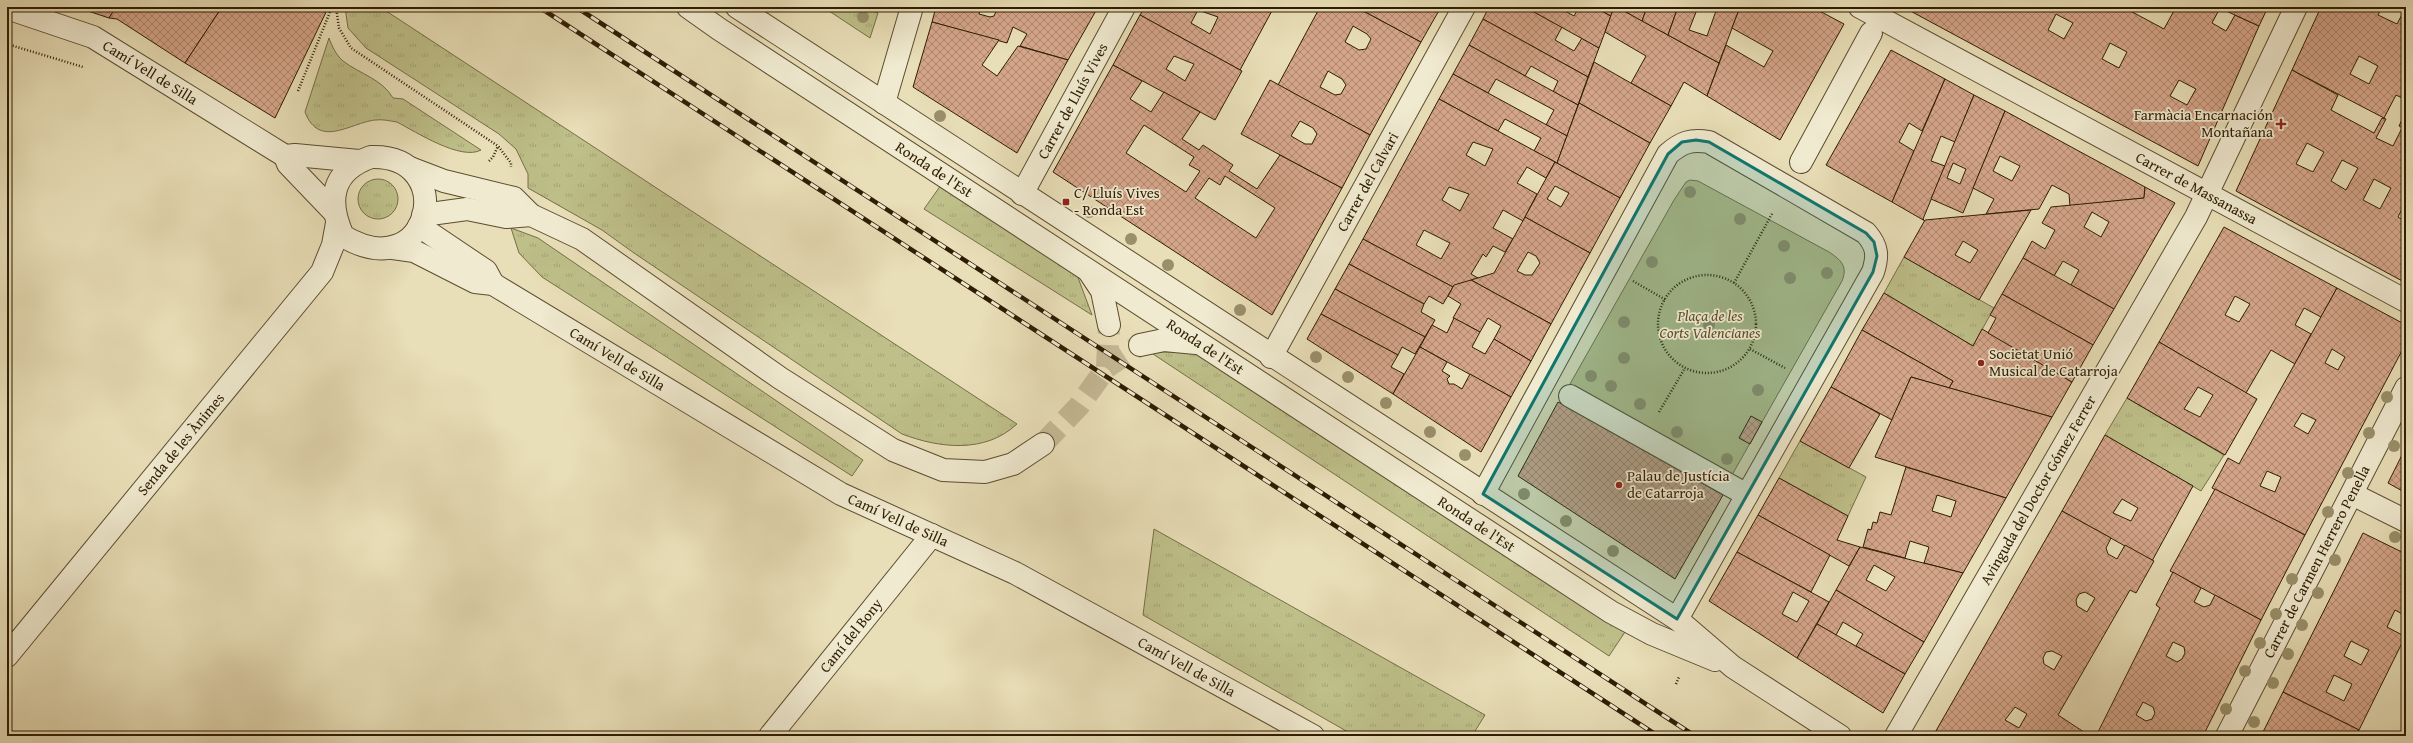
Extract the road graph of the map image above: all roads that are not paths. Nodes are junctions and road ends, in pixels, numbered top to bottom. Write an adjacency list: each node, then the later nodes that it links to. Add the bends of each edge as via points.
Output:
1 (688, 7): 21 (street, Ronda de l'Est)
2 (737, 7): 10 (street, Ronda de l'Est)
3 (1124, 7): 15 (street, Carrer de Lluís Vives)
4 (1464, 7): 27 (street, Carrer del Calvari)
5 (1860, 7): 16 (street, Carrer de Massanassa)
6 (2296, 7): 16 (street, Avinguda del Doctor Gómez Ferrer)
7 (7, 8): 11 (street, Camí Vell de Silla, via 93,37)
8 (910, 8): 10 (street)
9 (1871, 33): 13 (street)
10 (884, 103): 15 (street, Ronda de l'Est)
11 (285, 156): 12 (street); 18 (street, Camí Vell de Silla, via 288,164)
12 (359, 162): 14 (street, via 371,157 385,157 398,160); 18 (street, via 346,171 338,182 333,196)
13 (1801, 162)
14 (410, 168): 17 (street, via 444,181 514,198); 19 (street, via 424,189 425,201)
15 (1022, 194): 27 (street, Ronda de l'Est)
16 (2208, 194): 23 (street, Carrer de Massanassa); 42 (street, Avinguda del Doctor Gómez Ferrer)
17 (531, 216): 19 (street, via 506,217 466,208); 30 (street, via 582,239 780,378 893,450 943,470 986,472 1013,464)
18 (335, 217): 20 (street, via 343,236 366,248); 37 (street, Senda de les Ànimes, via 332,250 322,272)
19 (421, 220): 20 (street, via 405,242); 22 (street, Camí Vell de Silla, via 486,271)
20 (393, 248): 22 (street, Camí Vell de Silla, via 414,251 475,282)
21 (1089, 270): 24 (street, via 1102,291); 25 (street, Ronda de l'Est)
22 (493, 284): 35 (street, Camí Vell de Silla, via 841,494)
23 (2406, 301)
24 (1109, 325)
25 (1201, 344): 26 (street, via 1164,340); 38 (street, Ronda de l'Est, via 1610,612 1652,634)
26 (1140, 345)
27 (1271, 357): 31 (street, Ronda de l'Est)
28 (2406, 388): 32 (street, Carrer de Carmen Herrero Penella)
29 (1570, 396): 33 (street)
30 (1043, 444)
31 (1483, 494): 33 (street, via 1668,154 1682,142 1696,140 1710,142 1866,233 1874,242 1878,256 1873,272); 36 (street, Ronda de l'Est)
32 (2352, 494): 34 (street); 43 (street, Carrer de Carmen Herrero Penella)
33 (1747, 495): 36 (street)
34 (2406, 521)
35 (932, 535): 39 (street, Camí del Bony); 40 (street, Camí Vell de Silla, via 1015,573)
36 (1677, 619): 38 (street, Ronda de l'Est)
37 (7, 656)
38 (1733, 667): 41 (street, Ronda de l'Est)
39 (770, 736)
40 (1313, 736)
41 (1840, 736)
42 (1896, 736)
43 (2227, 736)

